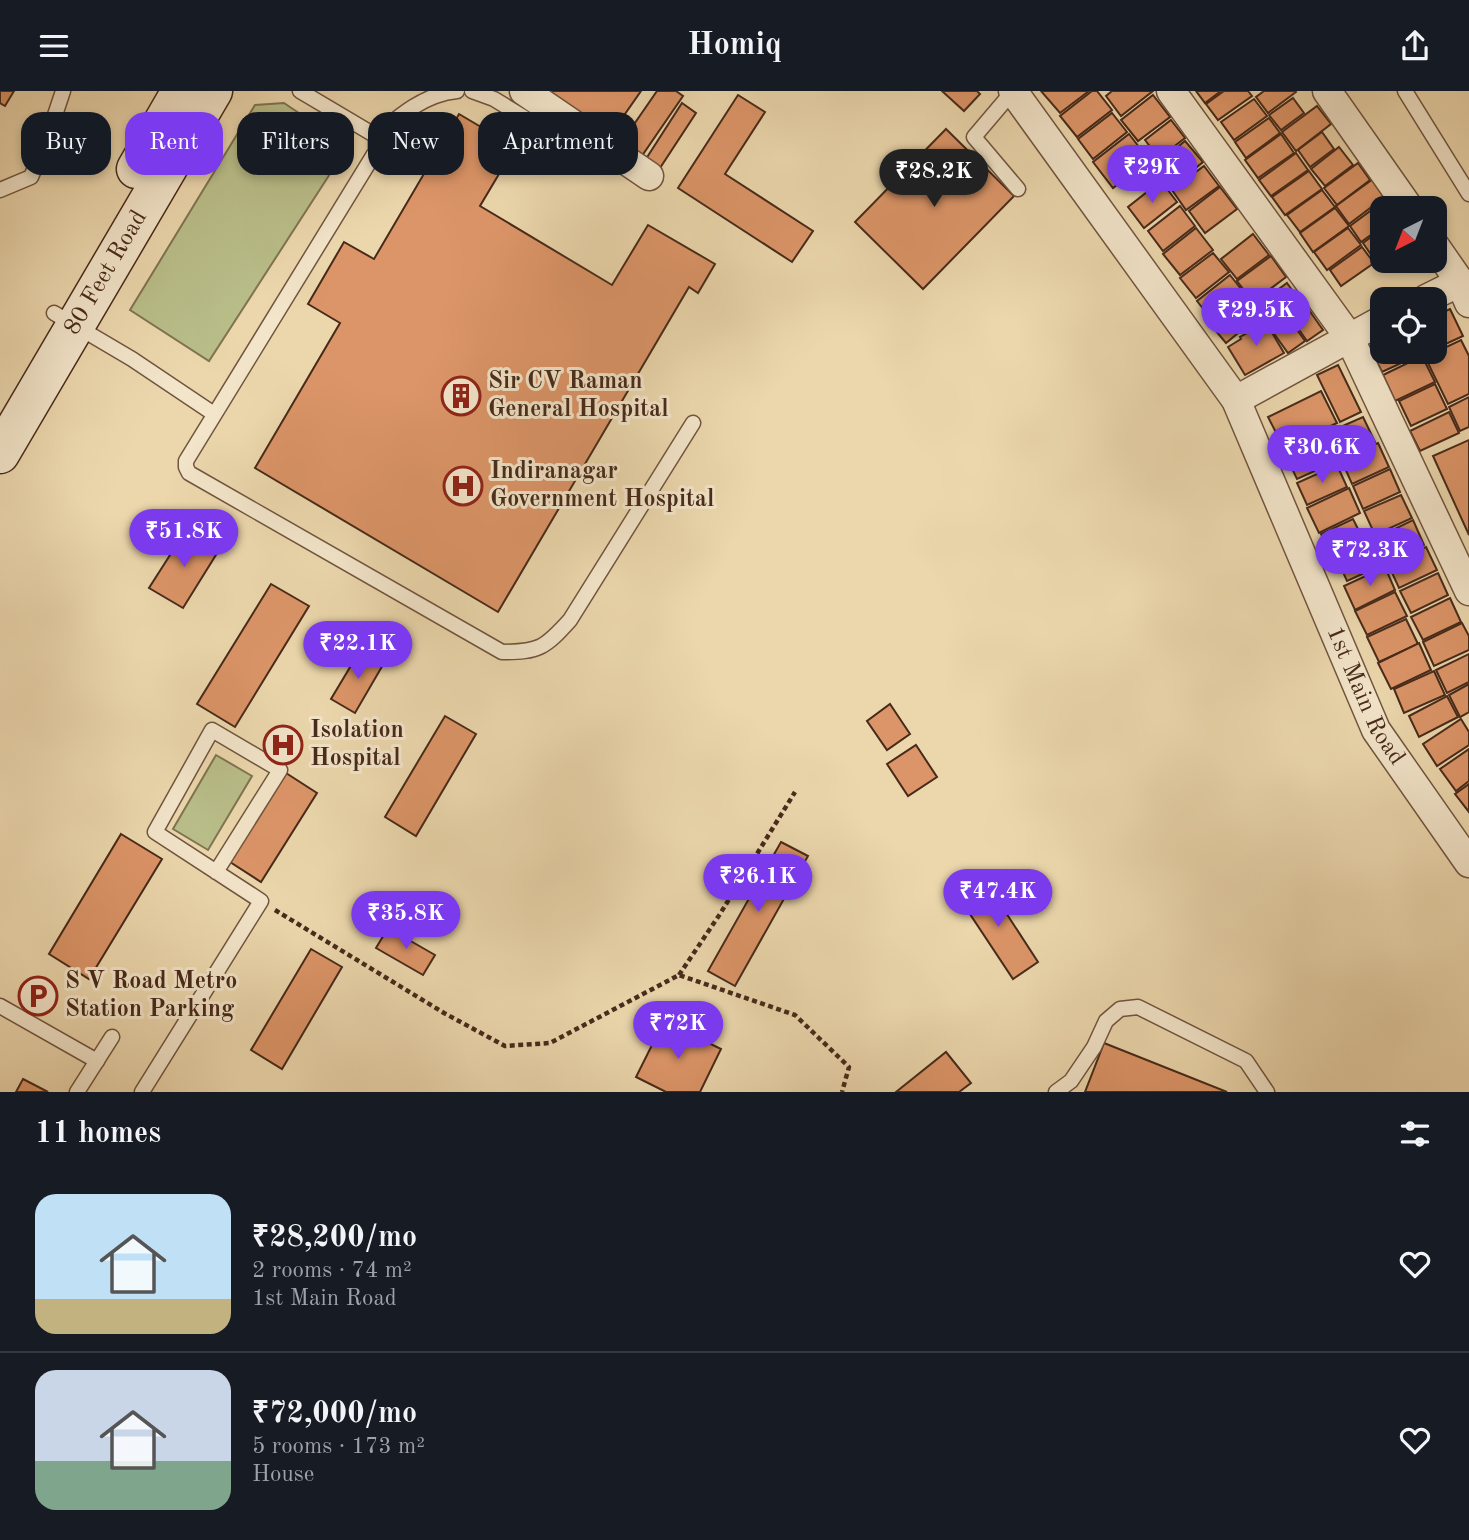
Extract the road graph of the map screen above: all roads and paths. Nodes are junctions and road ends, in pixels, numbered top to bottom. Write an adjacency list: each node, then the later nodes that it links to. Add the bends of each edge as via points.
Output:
1 (62, 91): 18 (lane, via 31,177)
2 (181, 91): 24 (main road, 80 Feet Road)
3 (213, 91): 24 (main road, 80 Feet Road)
4 (300, 91): 14 (lane)
5 (457, 91): 12 (lane, via 443,92)
6 (472, 91): 13 (lane)
7 (524, 91): 16 (street)
8 (1013, 91): 17 (lane, via 975,137); 28 (street, 1st Main Road)
9 (1171, 91): 26 (street)
10 (1327, 91): 20 (street)
11 (1405, 91): 19 (lane)
12 (403, 112)
13 (515, 112)
14 (368, 131)
15 (368, 164): 29 (lane)
16 (649, 176)
17 (1018, 189)
18 (0, 190)
19 (1469, 194)
20 (1401, 196)
21 (1447, 264): 22 (street)
22 (1465, 292): 23 (street)
23 (1447, 295)
24 (64, 319): 27 (main road, 80 Feet Road); 29 (lane); 31 (main road, 80 Feet Road)
25 (1370, 326): 26 (street)
26 (1349, 337): 28 (street); 32 (street)
27 (0, 400)
28 (1236, 400): 34 (street, 1st Main Road, via 1377,730)
29 (214, 414): 30 (lane, via 186,461 189,473 502,652 529,652 552,640 570,620)
30 (693, 423)
31 (0, 454)
32 (1469, 591)
33 (795, 792): 37 (path)
34 (1469, 863)
35 (216, 872): 35 (lane, via 155,832 212,730 281,770); 36 (lane)
36 (261, 901): 37 (path, via 505,1046 550,1043); 42 (lane)
37 (679, 975): 43 (path, via 795,1015 849,1067)
38 (0, 1006): 40 (lane)
39 (112, 1037): 40 (lane)
40 (97, 1061): 41 (lane)
41 (78, 1092)
42 (142, 1092)
43 (842, 1092)
44 (1056, 1092): 45 (lane, via 1071,1081 1106,1021 1120,1009 1138,1007 1246,1061)
45 (1267, 1092)

